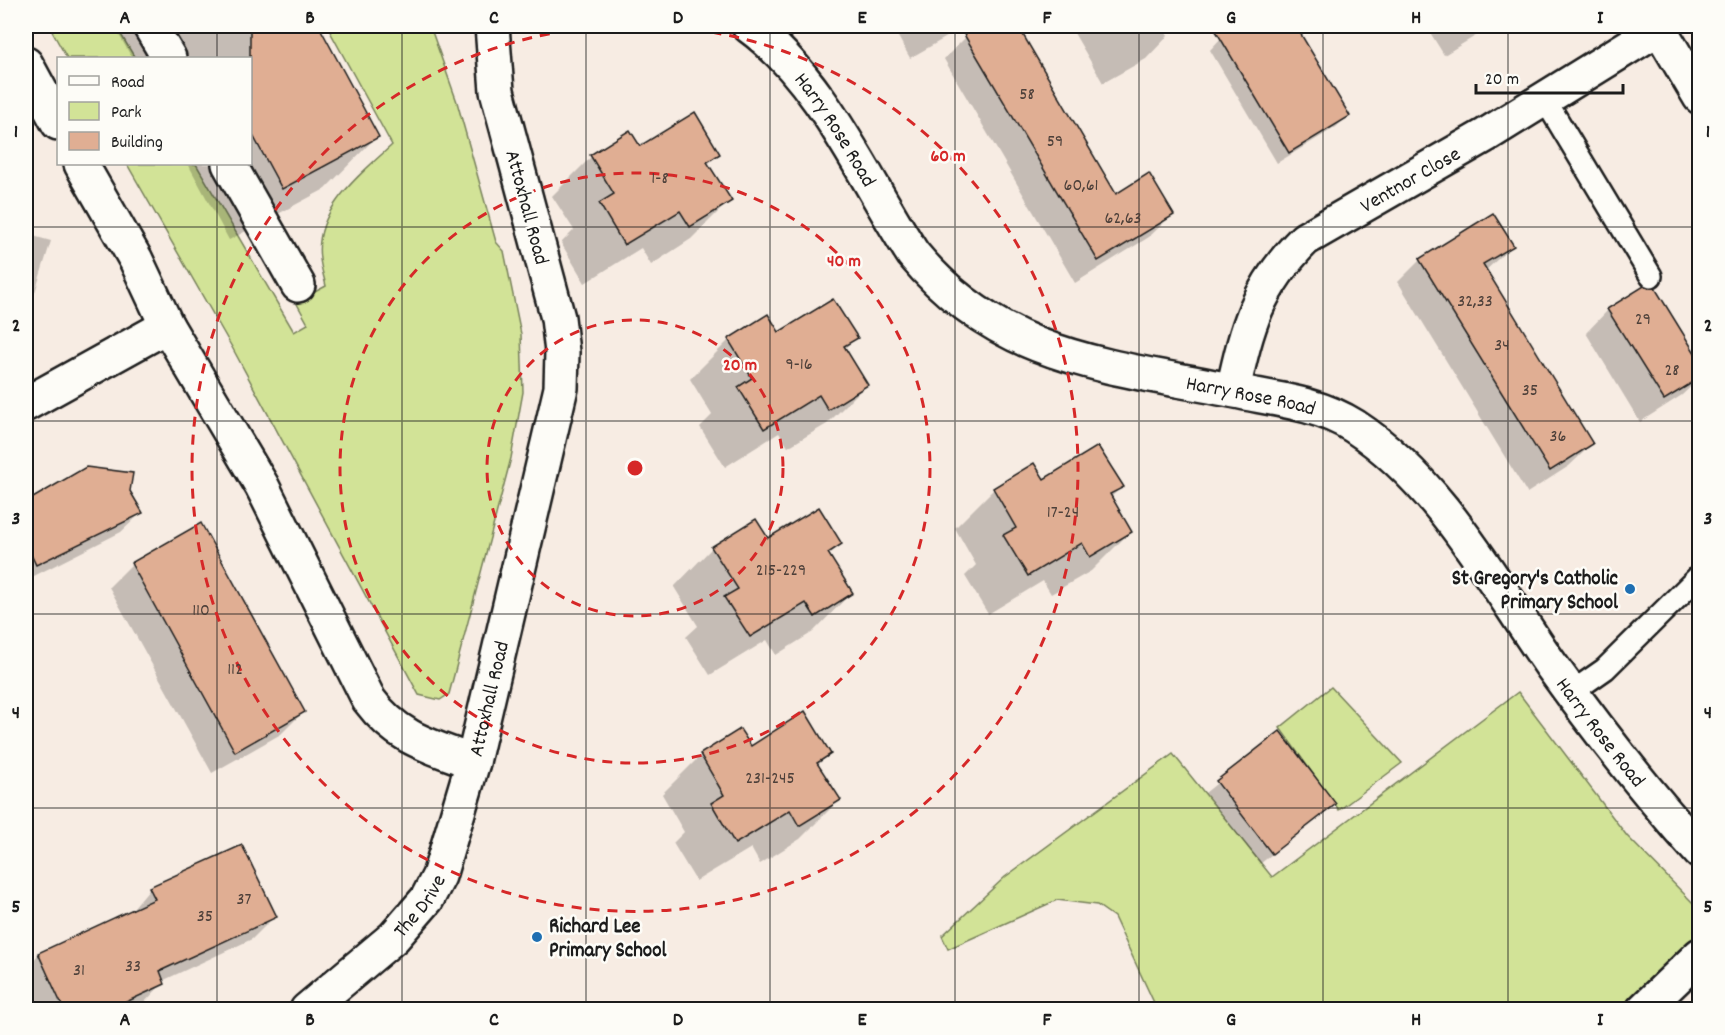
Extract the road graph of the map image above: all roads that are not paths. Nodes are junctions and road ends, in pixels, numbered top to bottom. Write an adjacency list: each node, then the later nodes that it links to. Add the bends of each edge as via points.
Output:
1 (150, 26): 5 (street)
2 (492, 26): 19 (street, Attoxhall Road, via 497,91 558,318 562,352 558,399)
3 (749, 26): 15 (street, Harry Rose Road, via 777,51 810,90 914,254 979,316 1005,332 1056,352)
4 (1660, 27): 7 (street, Ventnor Close); 8 (street, Ventnor Close)
5 (168, 57)
6 (26, 64): 9 (street)
7 (1700, 97)
8 (1544, 98): 12 (lane); 15 (street, Ventnor Close, via 1305,239 1284,260 1262,293 1247,328)
9 (57, 121)
10 (82, 165): 14 (street, Attoxhall Road, via 136,260)
11 (230, 165): 13 (street)
12 (1651, 276)
13 (298, 285)
14 (167, 326): 16 (street); 19 (street, Attoxhall Road, via 262,486 369,700 382,717 414,740)
15 (1233, 390): 18 (street, Harry Rose Road, via 1309,406 1331,415 1396,457 1451,521)
16 (26, 404)
17 (1700, 575): 18 (lane, via 1605,669)
18 (1572, 692): 20 (street, Harry Rose Road)
19 (473, 762): 22 (street, The Drive, via 439,876 427,899 394,937)
20 (1700, 852)
21 (1700, 955): 23 (street)
22 (307, 1010)
23 (1643, 1010)

